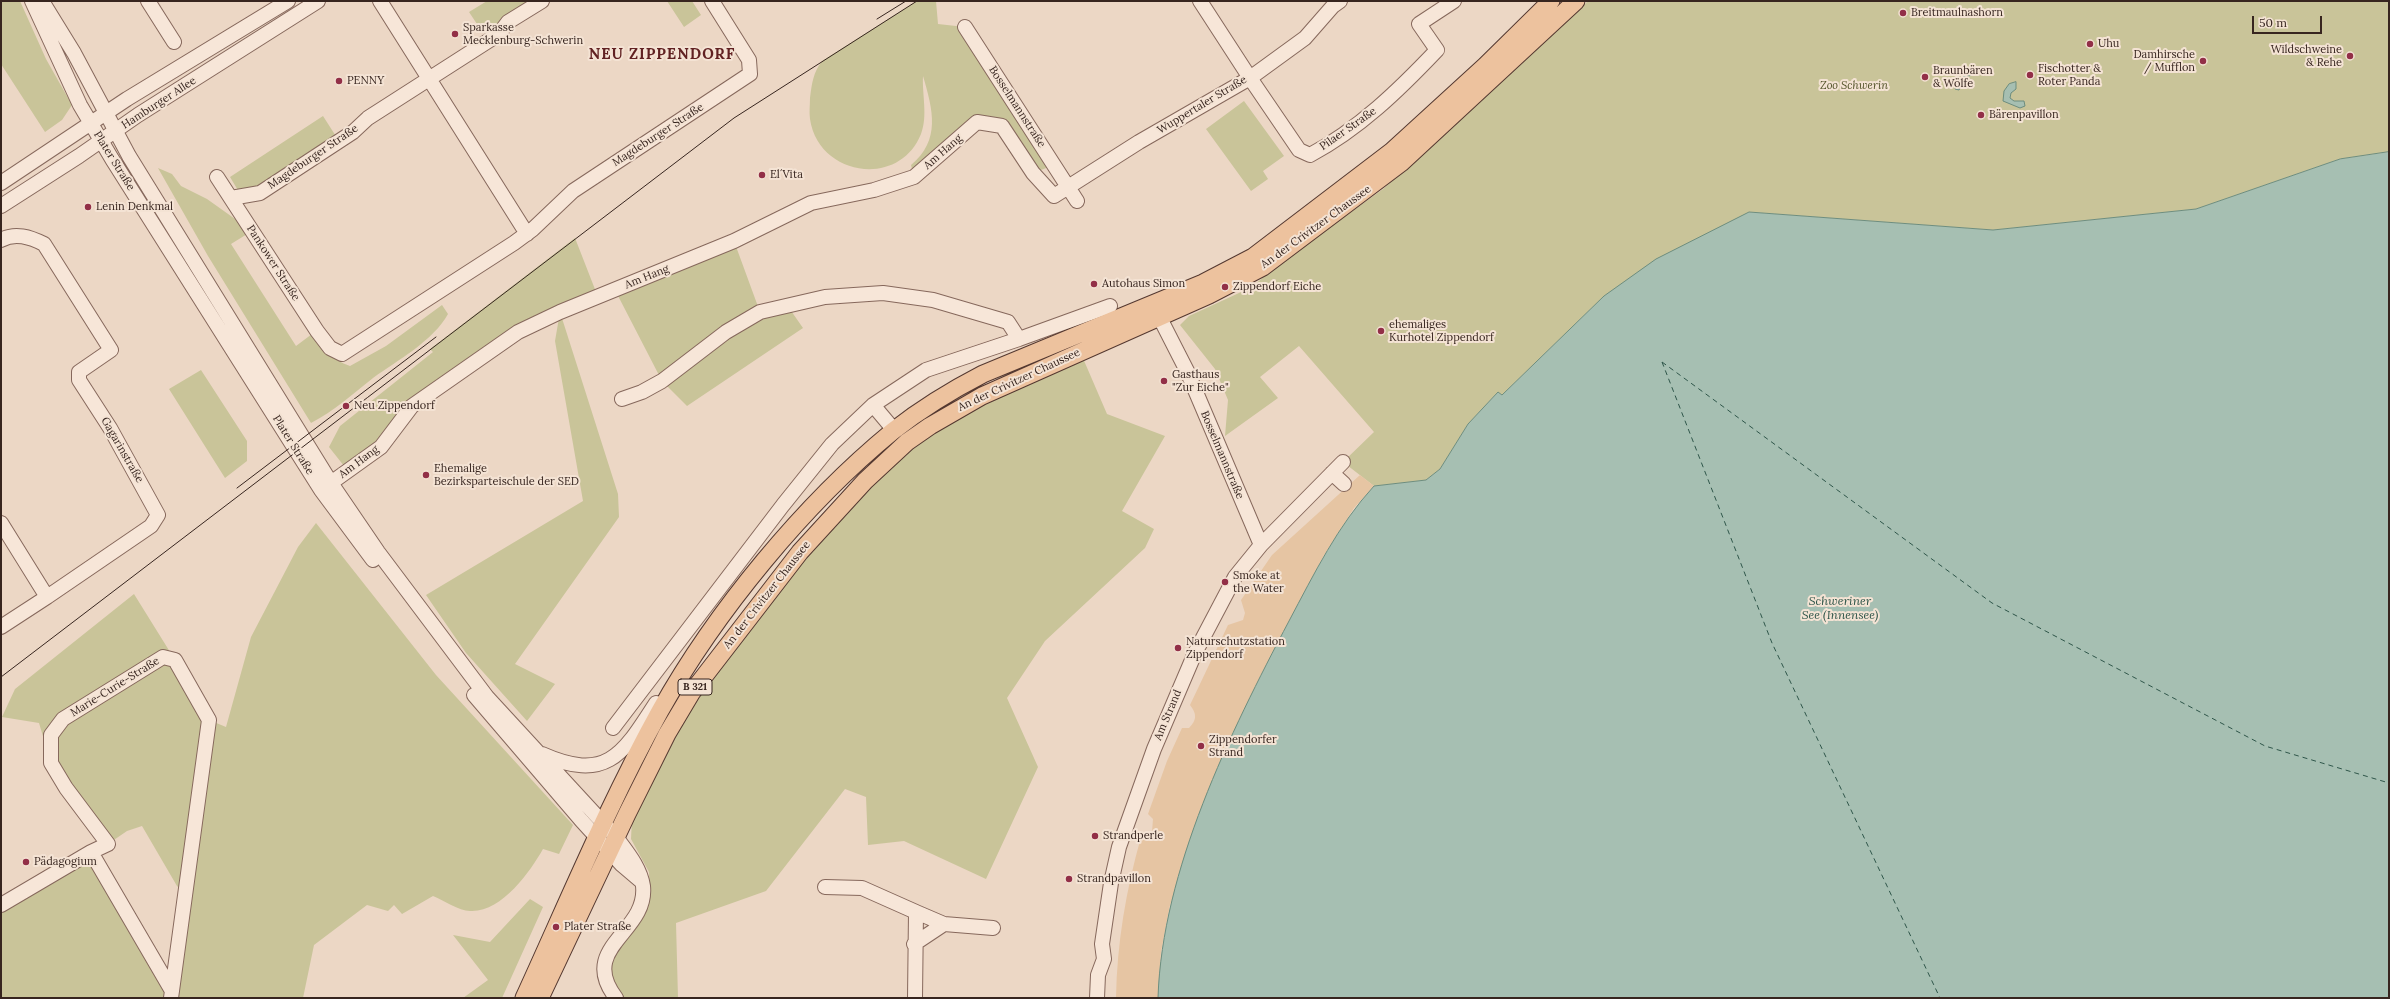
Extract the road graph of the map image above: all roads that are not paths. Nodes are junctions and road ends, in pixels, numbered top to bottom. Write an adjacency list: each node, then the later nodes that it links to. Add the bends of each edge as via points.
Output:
1 (32, 1): 19 (street, Plater Straße)
2 (42, 1): 18 (street, Plater Straße, via 74,53)
3 (148, 1): 15 (street)
4 (288, 1): 18 (street, Hamburger Allee)
5 (318, 1): 21 (street, Hamburger Allee)
6 (380, 1): 17 (street)
7 (542, 1): 17 (street, Magdeburger Straße, via 508,22 499,34)
8 (712, 1): 29 (street, Magdeburger Straße, via 749,60 750,74 573,191)
9 (1200, 1): 16 (street, Wuppertaler Straße)
10 (1340, 1): 16 (street, via 1305,38)
11 (1454, 1): 16 (street, Pilaer Straße, via 1419,24 1437,50 1379,107 1330,144 1310,155 1299,150)
12 (1551, 1): 32 (main road, An der Crivitzer Chaussee / B 321, via 1485,66 1365,173 1253,257)
13 (1576, 1): 32 (main road, An der Crivitzer Chaussee / B 321, via 1401,163 1263,267 1236,282)
14 (965, 27): 25 (street, Bosselmannstraße)
15 (174, 42)
16 (1250, 78): 25 (street, Wuppertaler Straße)
17 (430, 79): 26 (street, Magdeburger Straße, via 368,118 353,132 260,193); 29 (street)
18 (106, 114): 19 (street, Hamburger Allee); 21 (street, Plater Straße)
19 (91, 124): 22 (street, Plater Straße); 24 (street, Hamburger Allee)
20 (1002, 126): 25 (street, Bosselmannstraße, via 1032,173 1054,196); 41 (street, Am Hang, via 977,122 914,177 874,190 811,203 719,247 560,312 518,332 412,406 381,446)
21 (116, 131): 22 (street, Hamburger Allee); 41 (street, Plater Straße)
22 (101, 141): 28 (street, Hamburger Allee); 41 (street, Plater Straße)
23 (217, 177): 26 (street, Pankower Straße)
24 (1, 183)
25 (1072, 184): 27 (street, Bosselmannstraße)
26 (231, 198): 34 (street, Pankower Straße)
27 (1077, 201)
28 (1, 206)
29 (527, 234): 34 (street, Magdeburger Straße, via 342,354)
30 (1, 240): 45 (street, Gagarinstraße, via 7,236 17,236 31,238 44,244 111,350 79,372 80,380 158,515 151,526)
31 (1110, 306): 33 (street)
32 (1152, 311): 37 (main road, An der Crivitzer Chaussee / B 321, via 983,374 936,401); 43 (street, Bosselmannstraße, via 1187,371); 50 (main road, An der Crivitzer Chaussee / B 321, via 955,410 908,442 865,481 800,552 702,677 668,734)
33 (1019, 340): 35 (street, via 1008,322 933,300 883,293 825,298 760,312 726,332 662,381); 36 (street, via 926,370)
34 (330, 348)
35 (622, 399)
36 (873, 405): 37 (street); 47 (street, via 832,444)
37 (894, 430): 44 (main road, An der Crivitzer Chaussee / B 321, via 809,511)
38 (1343, 462): 39 (street, Am Strand)
39 (1332, 473): 40 (street); 43 (street, Am Strand)
40 (1344, 484)
41 (326, 487): 48 (street, Plater Straße, via 487,697); 49 (street, Plater Straße, via 493,720)
42 (1, 523): 45 (street)
43 (1261, 545): 63 (street, Am Strand, via 1235,577 1210,622 1169,711 1139,788 1110,883 1102,944 1104,959 1098,975)
44 (744, 587): 48 (street, B 321, via 706,630 630,743 621,752 602,764 589,765 556,761); 49 (main road, An der Crivitzer Chaussee / B 321, via 679,679 636,758)
45 (47, 597): 46 (street)
46 (1, 627)
47 (613, 728)
48 (538, 753): 49 (street, Plater Straße)
49 (601, 831): 50 (street, Plater Straße); 59 (main road, An der Crivitzer Chaussee / B 321)
50 (613, 844): 60 (main road, An der Crivitzer Chaussee / B 321); 61 (street, Plater Straße, via 622,865 642,882 642,898 638,911 609,951 604,965 605,980)
51 (91, 852): 53 (street); 58 (street, Marie-Curie-Straße); 58 (street, Marie-Curie-Straße, via 108,844 66,788 51,763 51,735 63,719 163,657 176,660 209,720)
52 (825, 887): 54 (street, via 862,888)
53 (1, 905)
54 (916, 912): 55 (street); 57 (street)
55 (944, 924): 56 (street); 57 (street)
56 (993, 928)
57 (914, 944): 62 (street)
58 (171, 995)
59 (524, 998)
60 (540, 998)
61 (616, 998)
62 (915, 998)
63 (1097, 998)

